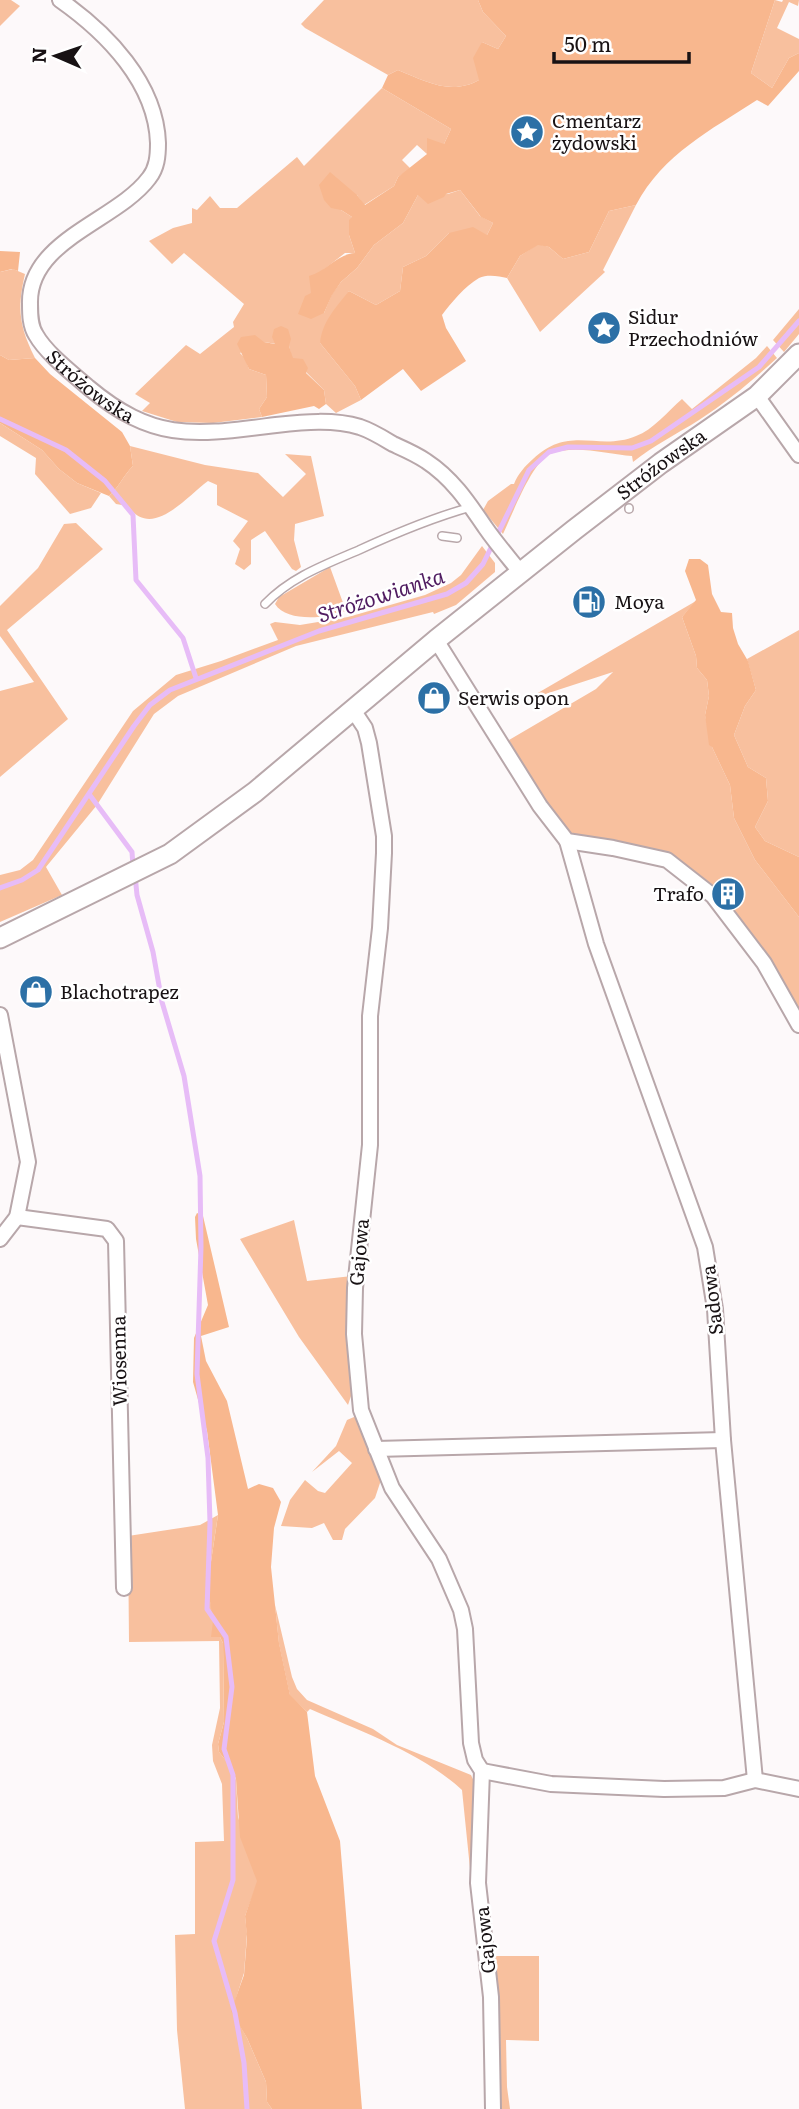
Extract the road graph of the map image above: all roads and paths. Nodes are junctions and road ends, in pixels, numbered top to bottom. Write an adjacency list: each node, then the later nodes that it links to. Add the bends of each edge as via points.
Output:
1 (61, 0): 5 (street, Stróżowska, via 88,21 141,83 155,118 158,156 148,180 64,242 42,265 30,298 35,334 108,403 139,421 170,431 208,433 291,423 337,422 363,428 425,460 453,482)
2 (799, 354): 3 (main road, Stróżowska)
3 (757, 396): 4 (street); 8 (main road, Stróżowska, via 661,463)
4 (799, 455)
5 (472, 507): 8 (street, Stróżowska); 9 (lane, via 415,525 309,570)
6 (442, 536): 7 (lane)
7 (457, 538)
8 (521, 573): 10 (main road, Stróżowska)
9 (265, 604)
10 (436, 640): 11 (main road, Stróżowska); 12 (street, via 540,806)
11 (353, 710): 13 (main road, Stróżowska, via 255,792 170,853); 19 (street, Gajowa, via 369,743 384,836 370,1016 370,1145 354,1334 361,1410)
12 (567, 841): 15 (street, via 667,860 713,896 764,963); 18 (street, Sadowa, via 596,944 705,1247 715,1309)
13 (0, 938)
14 (0, 1015): 16 (street, via 28,1162)
15 (799, 1025)
16 (17, 1217): 17 (street); 20 (street, Wiosenna, via 107,1229 116,1241)
17 (0, 1239)
18 (723, 1440): 19 (street); 22 (street, Sadowa)
19 (376, 1449): 21 (street, Gajowa, via 392,1488 439,1559 461,1610 467,1643 471,1743)
20 (124, 1588)
21 (482, 1772): 22 (street, via 551,1784 664,1789 724,1788); 24 (street, Gajowa, via 478,1883 491,1997)
22 (755, 1780): 23 (street)
23 (799, 1789)
24 (493, 2109)

